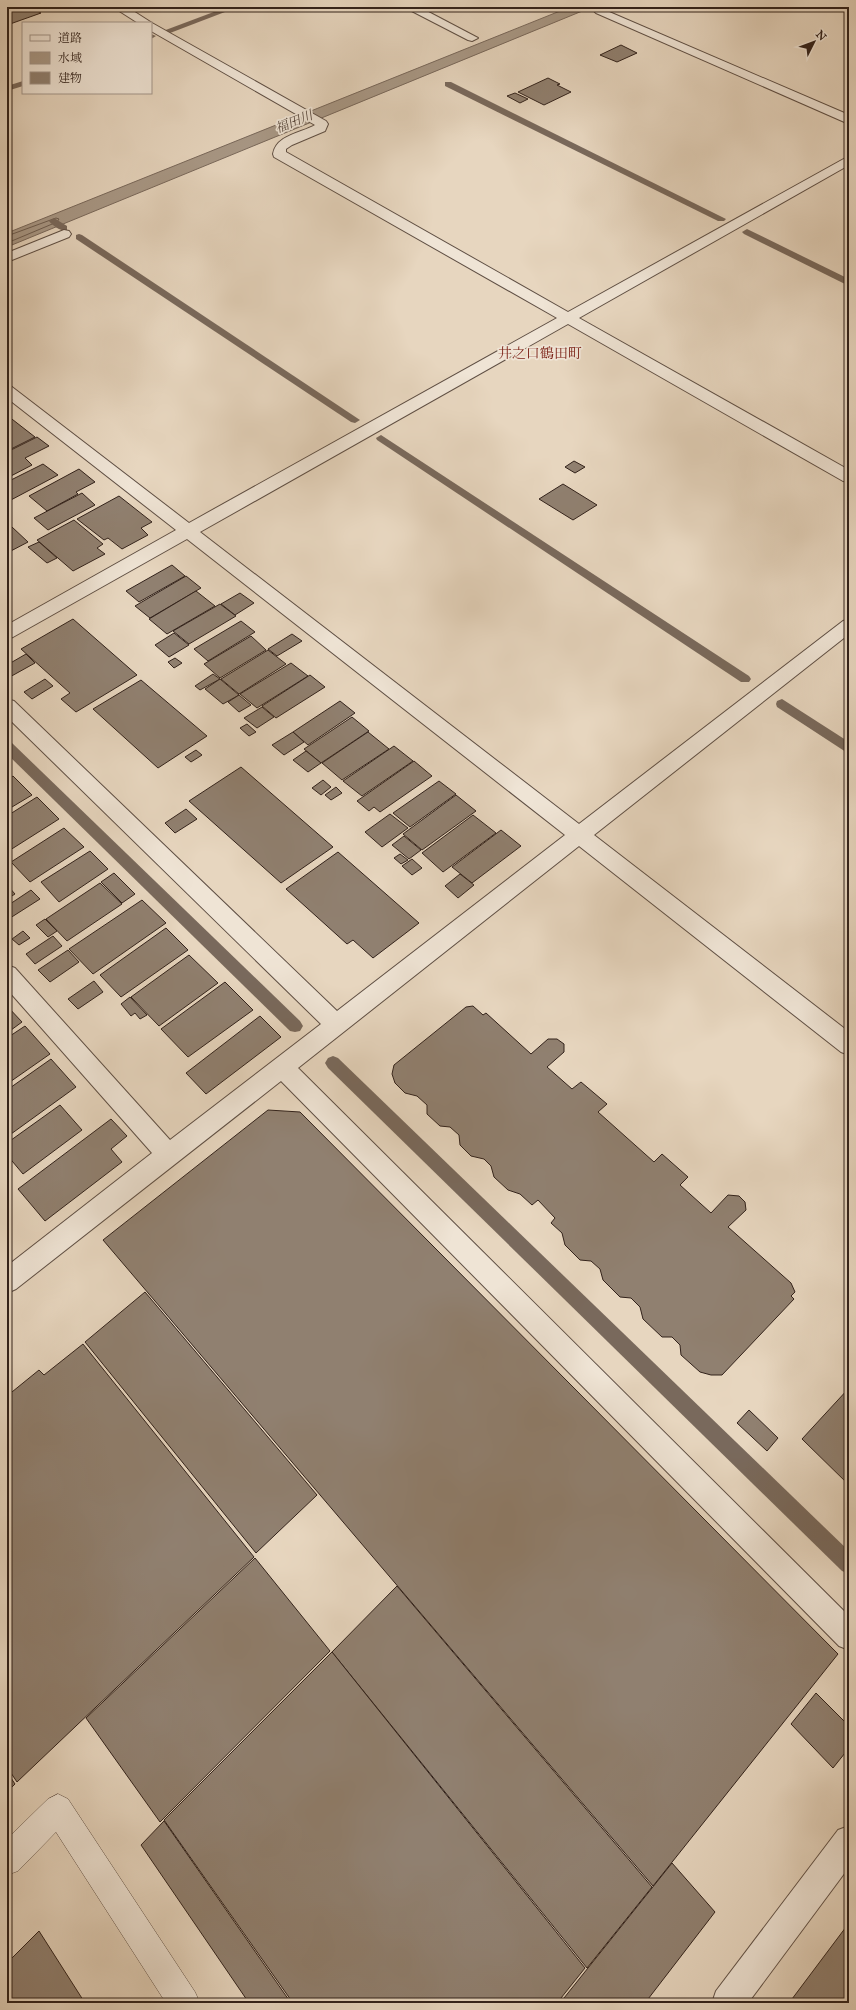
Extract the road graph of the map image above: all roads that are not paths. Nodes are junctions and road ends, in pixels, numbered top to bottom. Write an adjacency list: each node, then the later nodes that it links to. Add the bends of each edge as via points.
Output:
1 (119, 7): 4 (street)
2 (410, 7): 6 (street)
3 (600, 11): 7 (street)
4 (144, 22)
5 (152, 27): 11 (street, via 322,124 321,128 287,142 280,148 280,154)
6 (472, 38)
7 (849, 120)
8 (849, 160): 11 (street)
9 (64, 234): 10 (street)
10 (7, 258)
11 (568, 318): 13 (street); 14 (street)
12 (7, 390): 14 (street)
13 (849, 477)
14 (188, 531): 16 (street); 18 (street)
15 (849, 625): 18 (street)
16 (7, 633)
17 (7, 706): 20 (street)
18 (579, 835): 20 (street); 21 (street)
19 (7, 974): 23 (street)
20 (336, 1024): 22 (street)
21 (849, 1045)
22 (282, 1067): 23 (street); 25 (street)
23 (168, 1155): 24 (street)
24 (9, 1275)
25 (849, 1636)
26 (849, 1841): 29 (street)
27 (7, 1860): 28 (lane, via 58,1809)
28 (184, 2003)
29 (728, 2003)

